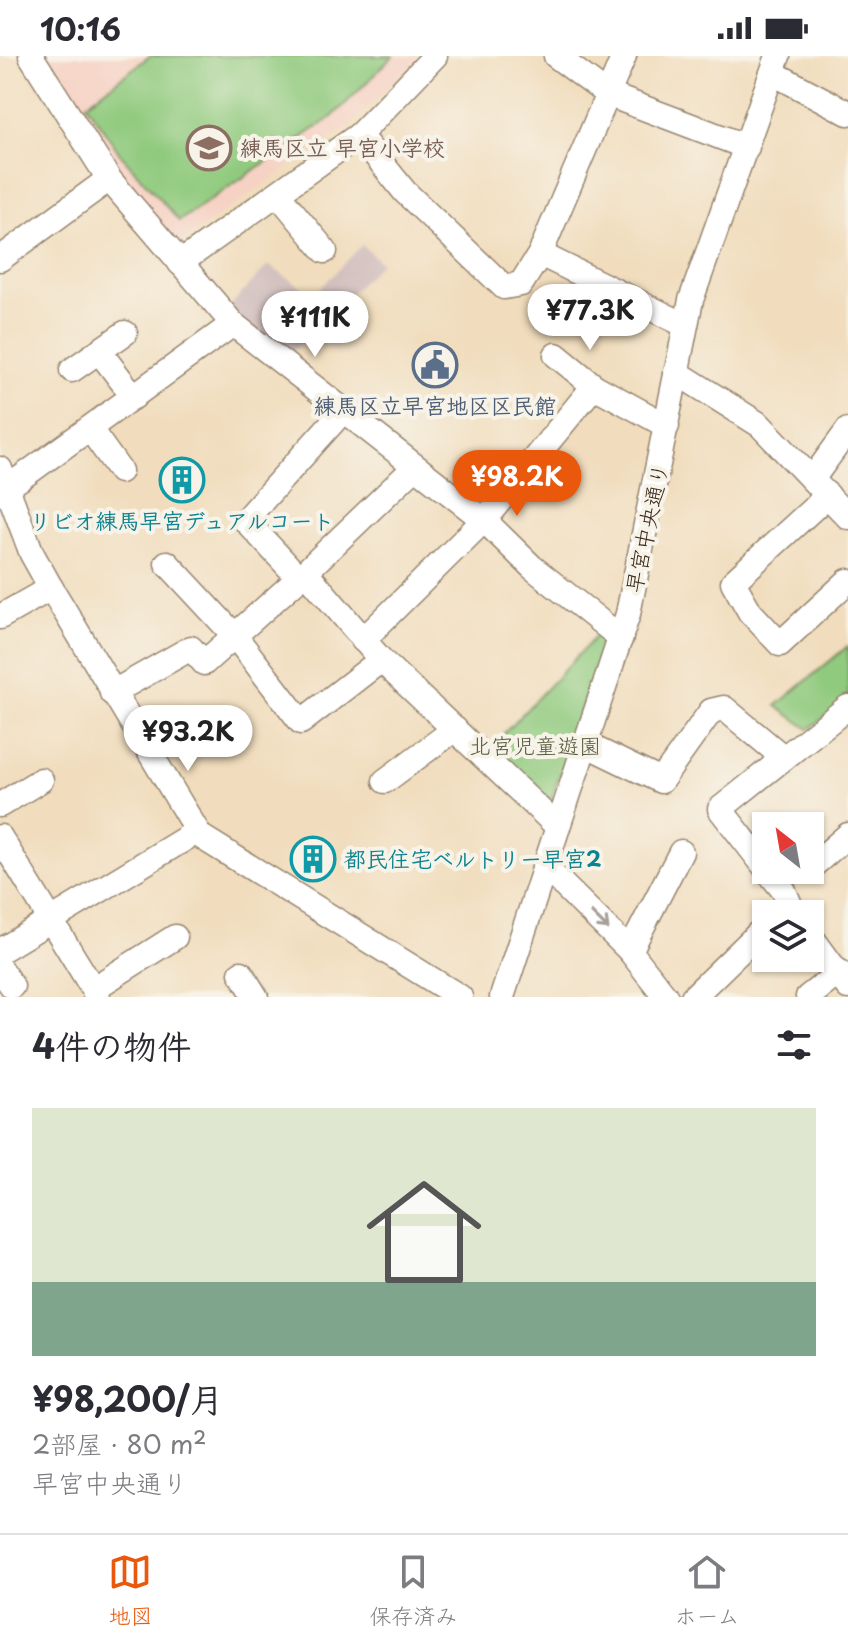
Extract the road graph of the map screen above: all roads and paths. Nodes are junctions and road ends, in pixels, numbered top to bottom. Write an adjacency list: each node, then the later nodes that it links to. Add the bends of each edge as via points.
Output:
1 (31, 56): 10 (street)
2 (435, 56): 8 (street)
3 (556, 56): 6 (street)
4 (624, 56): 6 (street)
5 (775, 64): 7 (street); 9 (street, 早宮中央通り)
6 (607, 94): 9 (street); 13 (street)
7 (848, 113)
8 (359, 135): 11 (street); 13 (street, via 405,192 504,287 521,284)
9 (747, 147): 17 (street, 早宮中央通り)
10 (109, 179): 14 (street); 15 (street)
11 (278, 194): 12 (street); 15 (street)
12 (325, 251)
13 (540, 254): 17 (street)
14 (0, 259)
15 (180, 263): 16 (street)
16 (233, 324): 24 (street); 25 (street)
17 (685, 325): 22 (street, 早宮中央通り)
18 (125, 333): 19 (street)
19 (99, 351): 21 (street); 24 (street)
20 (556, 355): 23 (street)
21 (72, 370)
22 (676, 372): 26 (street, 早宮中央通り); 32 (street, via 760,425)
23 (594, 386): 26 (street); 34 (street)
24 (134, 397): 27 (street)
25 (342, 412): 29 (street); 36 (street, via 245,520)
26 (667, 426): 41 (street, 早宮中央通り)
27 (90, 429): 30 (street); 31 (street)
28 (848, 430): 32 (street)
29 (415, 467): 34 (street); 36 (street)
30 (120, 471)
31 (3, 483): 38 (street)
32 (821, 486): 33 (street); 37 (street, via 733,582 750,612 780,644)
33 (848, 517)
34 (484, 520): 41 (street, via 532,567); 42 (street)
35 (167, 563): 40 (street)
36 (303, 575): 40 (street); 42 (street)
37 (848, 581)
38 (51, 588): 39 (street); 44 (street)
39 (0, 617)
40 (235, 636): 43 (street, via 301,722); 44 (street, via 204,663 191,648)
41 (621, 638): 47 (street, 早宮中央通り)
42 (363, 640): 43 (street)
43 (381, 660): 46 (street)
44 (112, 693): 53 (street)
45 (848, 707): 48 (street)
46 (455, 729): 50 (street); 52 (street)
47 (585, 744): 48 (street, via 661,781 711,711 724,708); 52 (street, 早宮中央通り)
48 (784, 758): 56 (street, via 720,809)
49 (41, 780): 51 (street)
50 (385, 781)
51 (0, 805)
52 (557, 826): 59 (street, 早宮中央通り)
53 (196, 832): 60 (street); 70 (street)
54 (848, 835): 58 (street)
55 (0, 837): 60 (street)
56 (752, 850)
57 (681, 852): 64 (street)
58 (824, 856)
59 (544, 866): 64 (street, one-way to 64); 71 (street, 早宮中央通り)
60 (52, 920): 63 (street); 68 (street)
61 (175, 937): 68 (street)
62 (752, 940): 73 (street)
63 (0, 951)
64 (630, 951): 72 (street)
65 (824, 954): 67 (street)
66 (241, 973): 69 (street)
67 (844, 980): 74 (street)
68 (95, 993)
69 (256, 997)
70 (460, 997)
71 (502, 997)
72 (666, 997)
73 (693, 997)
74 (808, 997)

